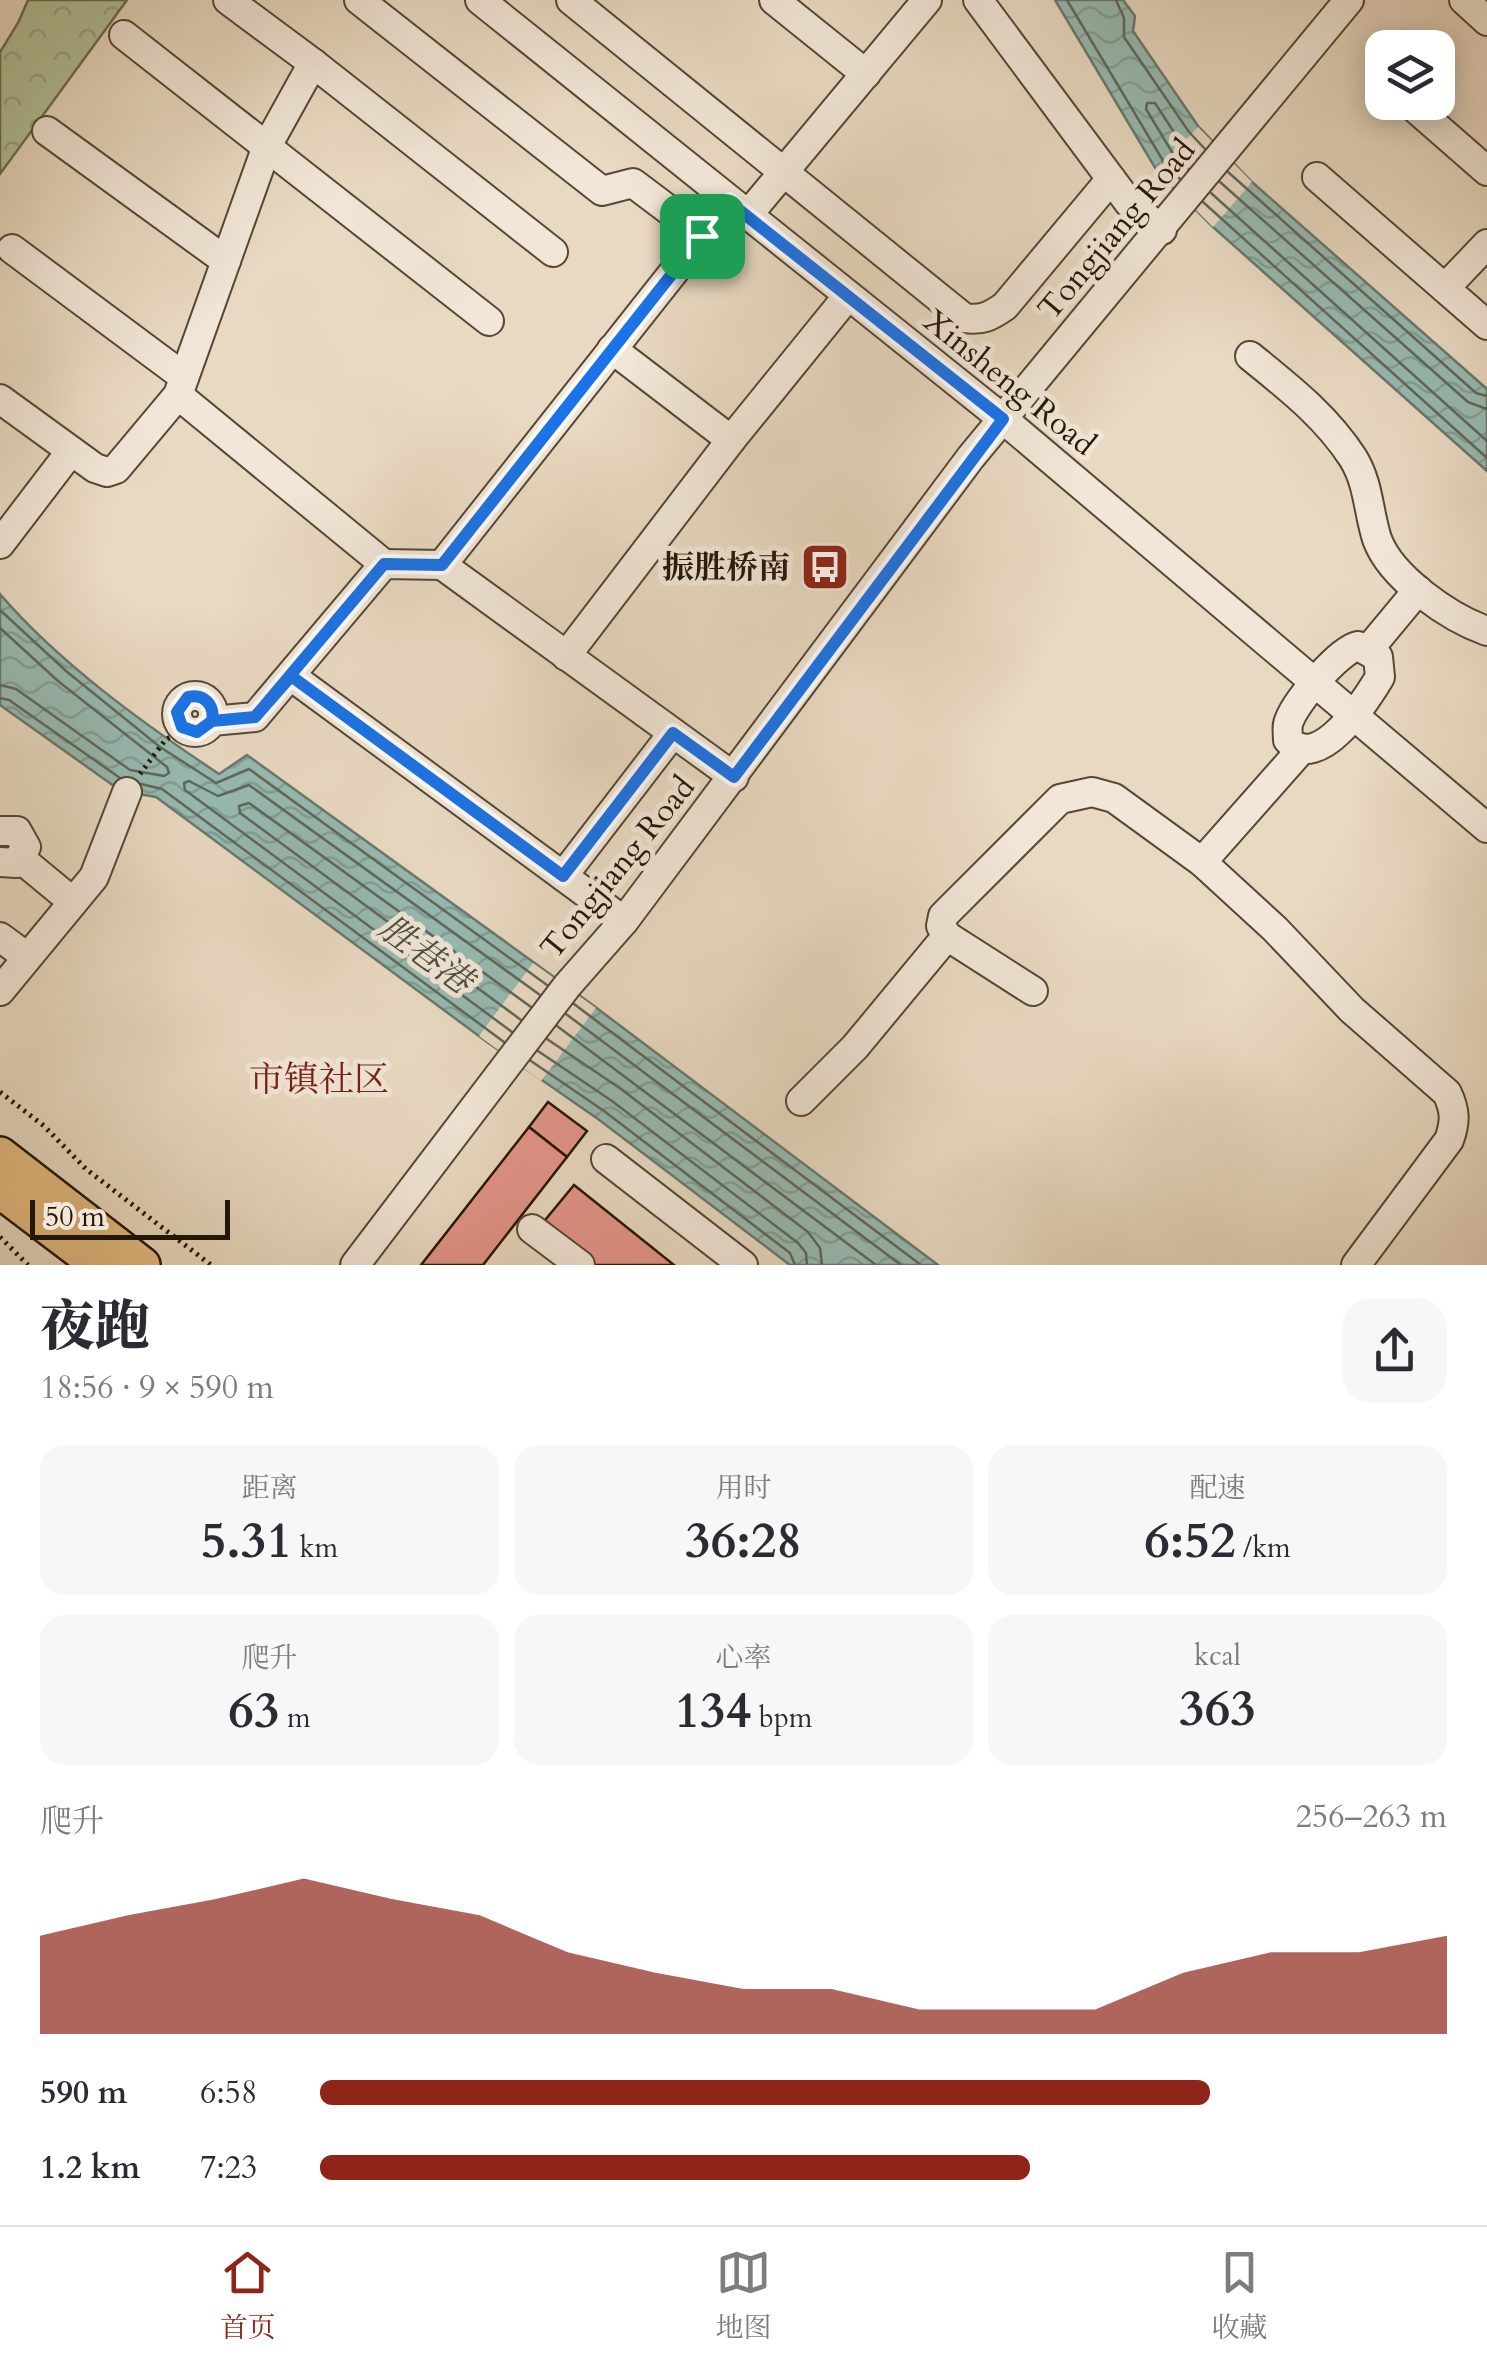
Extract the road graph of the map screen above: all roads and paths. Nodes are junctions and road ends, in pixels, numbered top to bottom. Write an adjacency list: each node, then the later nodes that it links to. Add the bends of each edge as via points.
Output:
1 (228, 0): 12 (street)
2 (359, 0): 23 (street, via 602,191 634,184)
3 (480, 0): 21 (street, Xinsheng Road)
4 (571, 0): 18 (street)
5 (774, 0): 13 (street)
6 (927, 0): 13 (street)
7 (978, 0): 20 (street)
8 (1349, 0): 22 (street, Tongjiang Road)
9 (1464, 0): 10 (street)
10 (1487, 20)
11 (124, 35): 16 (street)
12 (313, 63): 16 (street); 26 (street)
13 (866, 74): 18 (street)
14 (1429, 120): 17 (street)
15 (48, 131): 27 (street)
16 (267, 146): 27 (street); 30 (street)
17 (1487, 171)
18 (784, 172): 20 (street, via 964,318 977,320 1005,306); 21 (street)
19 (1317, 177): 28 (street)
20 (1111, 179): 22 (street)
21 (738, 209): 23 (street); 29 (street, Xinsheng Road)
22 (1162, 230): 36 (street, Tongjiang Road)
23 (702, 236): 32 (street)
24 (1487, 244): 28 (street)
25 (12, 249): 34 (street)
26 (552, 252)
27 (226, 261): 34 (street)
28 (1446, 288): 31 (street)
29 (847, 297): 36 (street, Xinsheng Road); 37 (street)
30 (489, 321)
31 (1487, 325)
32 (612, 349): 37 (street); 41 (street)
33 (1250, 356): 42 (street, via 1335,433 1366,484 1388,560)
34 (181, 386): 38 (street, via 116,468 95,468); 40 (street)
35 (0, 399): 38 (street)
36 (1003, 419): 47 (street, Xinsheng Road); 52 (street, Tongjiang Road)
37 (731, 440): 45 (street)
38 (71, 451): 39 (street)
39 (0, 544)
40 (384, 564): 41 (street); 46 (street)
41 (442, 565): 45 (street)
42 (1423, 594): 43 (street); 44 (street)
43 (1487, 630)
44 (1374, 653): 47 (street, via 1348,648); 48 (street, via 1380,677)
45 (566, 656): 50 (street)
46 (291, 676): 49 (street, via 255,717); 58 (street)
47 (1316, 684): 48 (street, Xinsheng Road); 51 (street, via 1287,724)
48 (1351, 714): 51 (street, via 1318,749); 54 (street, Xinsheng Road)
49 (188, 730): 53 (path)
50 (673, 733): 52 (street); 58 (street)
51 (1294, 745): 56 (street)
52 (734, 777): 60 (street, Tongjiang Road)
53 (127, 792): 59 (street, via 94,877)
54 (1487, 828)
55 (0, 831): 57 (street, via 22,835 26,847)
56 (1196, 857): 61 (street, via 1114,798 1092,792 1060,799 944,916 940,926); 80 (street, via 1446,1092 1454,1108 1449,1140)
57 (11, 861): 59 (street)
58 (563, 876): 60 (street)
59 (73, 902): 63 (street)
60 (624, 922): 77 (street, Tongjiang Road, via 567,986)
61 (947, 936): 65 (street); 67 (street, via 855,1047)
62 (0, 937): 63 (street)
63 (28, 957): 64 (street)
64 (0, 991)
65 (1033, 991)
66 (0, 1092): 76 (path, via 86,1169)
67 (800, 1101)
68 (0, 1155): 75 (main road)
69 (606, 1159): 79 (street)
70 (0, 1190): 74 (main road)
71 (532, 1229): 78 (street)
72 (0, 1237): 73 (path)
73 (28, 1265)
74 (98, 1265)
75 (142, 1265)
76 (211, 1265)
77 (355, 1265)
78 (580, 1265)
79 (743, 1265)
80 (1356, 1265)

